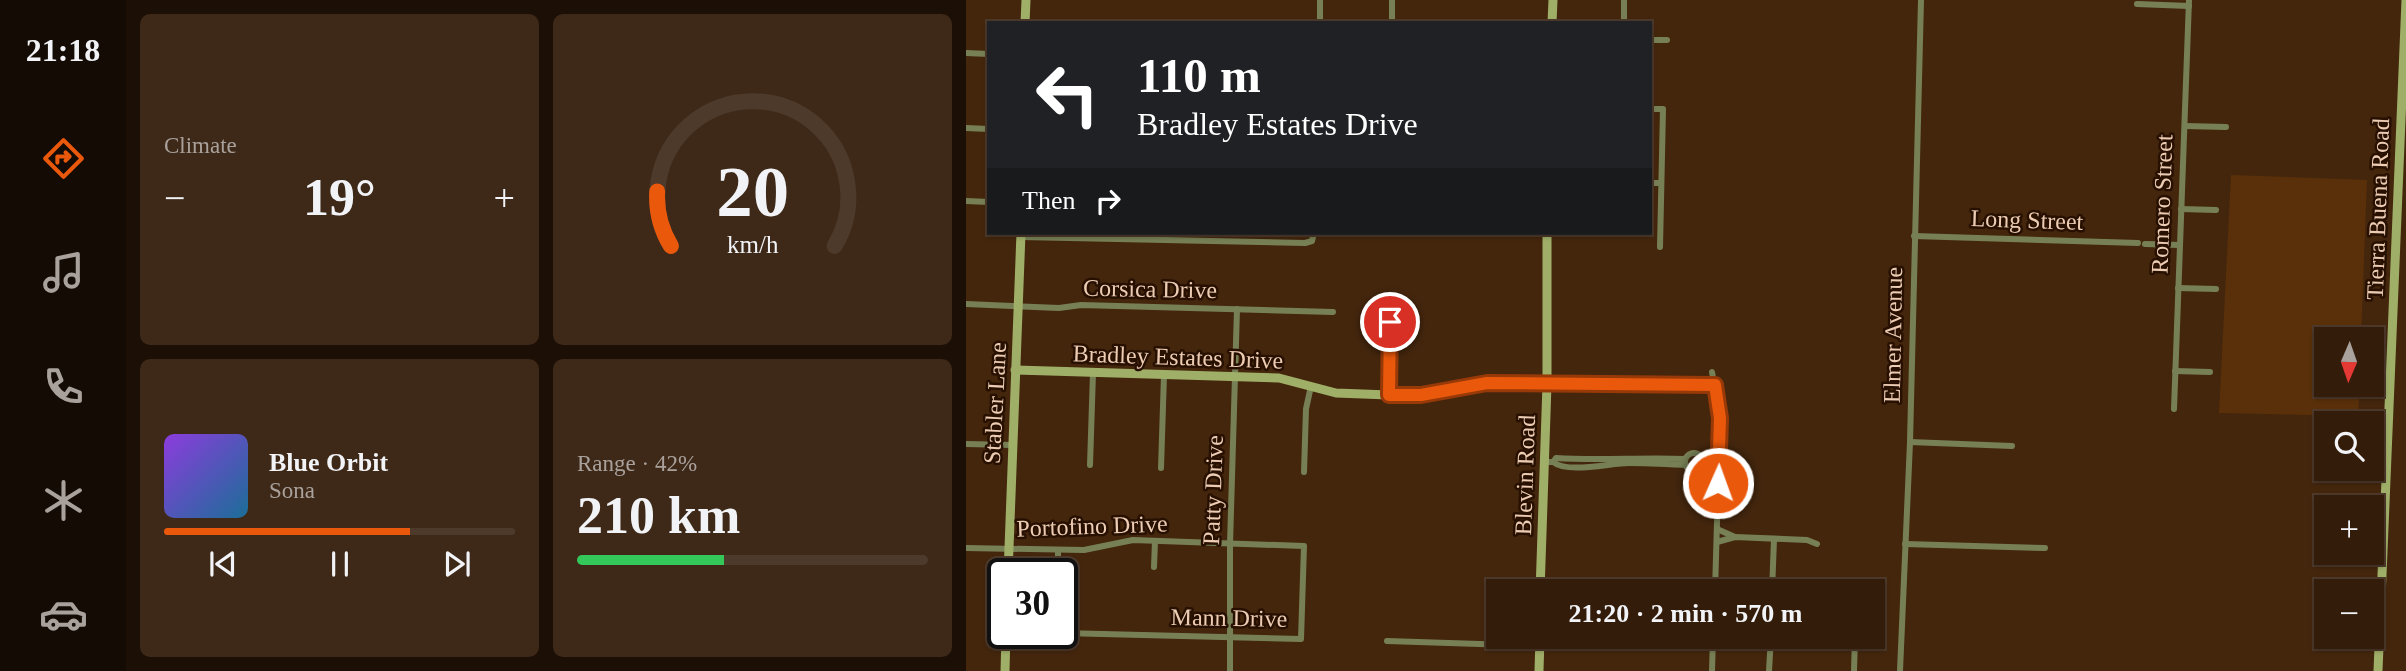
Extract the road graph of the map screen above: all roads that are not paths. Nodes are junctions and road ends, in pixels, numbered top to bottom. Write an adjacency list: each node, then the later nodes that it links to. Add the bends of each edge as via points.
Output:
1 (1026, 0): 10 (street)
2 (1321, 0): 11 (street)
3 (1392, 0): 12 (street)
4 (1553, 0): 13 (street)
5 (1624, 0): 14 (street)
6 (1921, 0): 36 (street, Elmer Avenue)
7 (2406, 0): 103 (street, Tierra Buena Road)
8 (2189, 3): 9 (street); 20 (street, Romero Street)
9 (2137, 4)
10 (1025, 21)
11 (1320, 21)
12 (1392, 21)
13 (1552, 21)
14 (1624, 21)
15 (1652, 40): 16 (street)
16 (1667, 40)
17 (966, 53): 18 (street)
18 (987, 54)
19 (1652, 109): 25 (street, via 1663,109)
20 (2185, 126): 21 (street); 28 (street, Romero Street)
21 (2226, 127)
22 (966, 128): 23 (street)
23 (987, 129)
24 (1652, 183): 25 (street)
25 (1661, 183): 39 (street)
26 (966, 201): 27 (street)
27 (987, 202)
28 (2181, 209): 29 (street); 38 (street, Romero Street)
29 (2216, 210)
30 (1021, 235): 31 (street); 44 (street, Stabler Lane)
31 (1096, 235): 35 (street)
32 (1242, 235): 37 (street)
33 (1314, 235): 37 (street, via 1312,241)
34 (1547, 235): 54 (street, Blevin Road)
35 (1170, 236): 37 (street)
36 (1914, 236): 38 (street, Long Street); 59 (street, Elmer Avenue)
37 (1242, 241)
38 (2180, 245): 40 (street, Romero Street)
39 (1660, 247)
40 (2178, 288): 41 (street); 48 (street, Romero Street)
41 (2216, 289)
42 (1391, 297): 57 (street)
43 (966, 304): 44 (street, Corsica Drive)
44 (1018, 307): 45 (street, Corsica Drive); 47 (street, Stabler Lane)
45 (1237, 309): 46 (street, Corsica Drive); 53 (street, Patty Drive)
46 (1333, 312)
47 (1016, 370): 51 (street, Bradley Estates Drive); 61 (street, Stabler Lane)
48 (2175, 371): 50 (street); 58 (street, Romero Street)
49 (1712, 372): 55 (street)
50 (2210, 372)
51 (1093, 373): 52 (street, Bradley Estates Drive); 65 (street)
52 (1164, 375): 53 (street, Bradley Estates Drive); 66 (street)
53 (1236, 378): 56 (street, Bradley Estates Drive, via 1279,378); 73 (street, Patty Drive)
54 (1547, 384): 55 (street, Bradley Estates Drive); 57 (street, Bradley Estates Drive, via 1487,383 1421,395); 63 (street, Blevin Road)
55 (1715, 385): 68 (street, via 1720,418)
56 (1311, 386): 57 (street, Bradley Estates Drive, via 1336,393); 67 (street)
57 (1389, 395)
58 (2174, 409)
59 (1910, 442): 62 (street); 75 (street, Elmer Avenue)
60 (966, 444): 61 (street)
61 (1012, 445): 79 (street, Stabler Lane)
62 (2012, 446)
63 (1548, 462): 64 (street, via 1558,466 1636,460); 84 (street, Blevin Road)
64 (1685, 462)
65 (1090, 465)
66 (1161, 468)
67 (1304, 472)
68 (1717, 529): 69 (street); 72 (street)
69 (1735, 537): 70 (street); 72 (street)
70 (1774, 539): 74 (street); 86 (street)
71 (1155, 541): 73 (street, Portofino Drive); 80 (street, Portofino Drive); 83 (street)
72 (1717, 542): 85 (street)
73 (1230, 544): 76 (street, Portofino Drive); 88 (street, Patty Drive)
74 (1817, 544)
75 (1905, 544): 78 (street); 102 (street, Elmer Avenue)
76 (1304, 546): 88 (street, Mann Drive, via 1301,639)
77 (966, 548): 79 (street, Portofino Drive)
78 (2045, 548)
79 (1009, 549): 80 (street, Portofino Drive); 81 (street, Stabler Lane)
80 (1058, 550): 82 (street)
81 (1009, 558)
82 (1058, 558)
83 (1154, 567)
84 (1541, 579)
85 (1716, 579)
86 (1772, 579)
87 (1078, 633): 88 (street, Mann Drive)
88 (1230, 638): 97 (street, Patty Drive)
89 (1387, 641): 90 (street)
90 (1486, 641)
91 (1006, 649): 96 (street)
92 (1539, 649): 98 (street)
93 (1713, 649): 99 (street)
94 (1770, 649): 100 (street)
95 (1855, 649): 101 (street)
96 (1005, 671)
97 (1230, 671)
98 (1539, 671)
99 (1712, 671)
100 (1769, 671)
101 (1854, 671)
102 (1900, 671)
103 (2378, 671)

